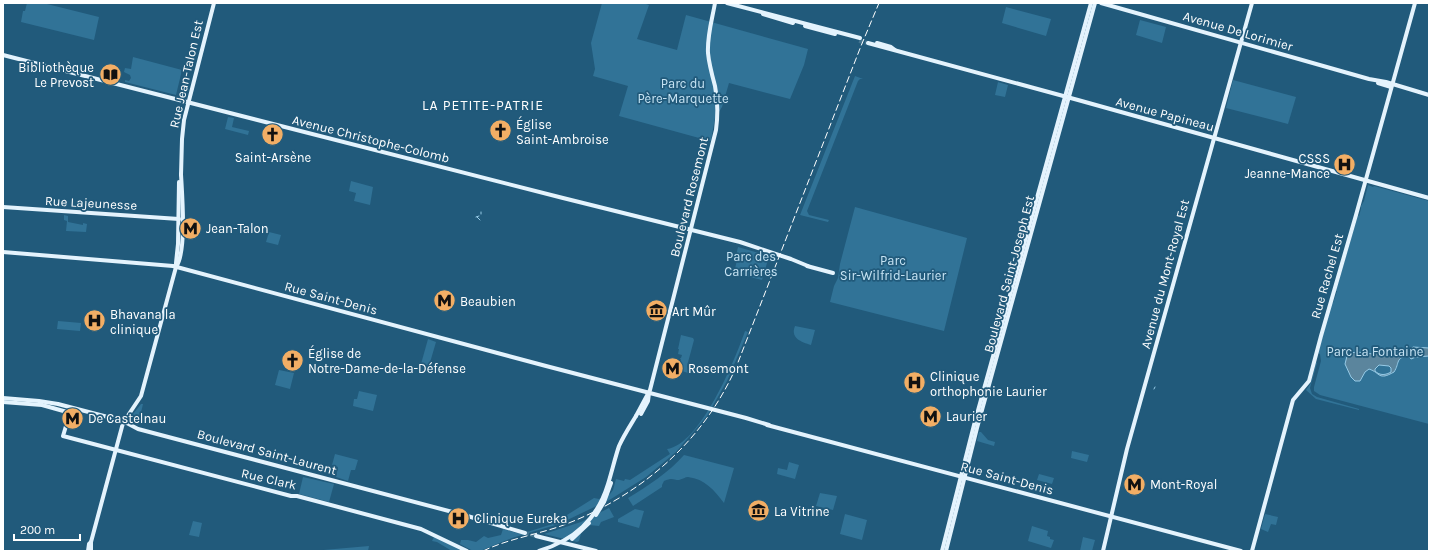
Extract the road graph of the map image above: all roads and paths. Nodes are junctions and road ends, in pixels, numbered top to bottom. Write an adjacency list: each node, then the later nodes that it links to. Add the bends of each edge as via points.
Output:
1 (214, 3): 16 (main road, Rue Jean-Talon Est)
2 (715, 3): 23 (main road, Boulevard Rosemont, via 708,33 708,51 717,97 717,123)
3 (727, 3): 9 (main road)
4 (1091, 3): 15 (main road, Boulevard Saint-Joseph Est)
5 (1095, 3): 15 (main road, Boulevard Saint-Joseph Est)
6 (1101, 3): 11 (main road, Avenue De Lorimier)
7 (1252, 3): 11 (main road, Avenue du Mont-Royal Est)
8 (1415, 3): 13 (main road, Rue Rachel Est)
9 (860, 40)
10 (868, 42): 15 (main road, Avenue Papineau)
11 (1240, 42): 13 (main road, Avenue De Lorimier); 17 (main road, Avenue du Mont-Royal Est)
12 (3, 55): 16 (main road, Avenue Christophe-Colomb)
13 (1392, 85): 14 (main road, Avenue De Lorimier); 19 (main road, Rue Rachel Est)
14 (1429, 95)
15 (1067, 97): 17 (main road, Avenue Papineau); 33 (main road, Boulevard Saint-Joseph Est)
16 (188, 102): 18 (main road, Rue Jean-Talon Est, via 182,131); 23 (main road, Avenue Christophe-Colomb)
17 (1214, 138): 19 (main road, Avenue Papineau); 34 (main road, Avenue du Mont-Royal Est)
18 (181, 174): 22 (main road, Rue Jean-Talon Est, via 178,188); 25 (main road, Rue Jean-Talon Est, via 182,247)
19 (1365, 180): 20 (main road, Avenue Papineau); 46 (main road, Rue Rachel Est, via 1309,381 1293,400)
20 (1429, 198)
21 (3, 207): 22 (main road, Rue Lajeunesse)
22 (179, 219): 25 (main road, Rue Jean-Talon Est)
23 (691, 231): 26 (main road, Avenue Christophe-Colomb, via 740,242); 27 (main road, Boulevard Rosemont)
24 (3, 252): 25 (main road, Rue Saint-Denis)
25 (176, 267): 27 (main road, Rue Saint-Denis); 31 (main road, Rue Jean-Talon Est, via 141,396)
26 (833, 273)
27 (649, 393): 30 (main road, Boulevard Rosemont); 33 (main road, Rue Saint-Denis)
28 (3, 398): 31 (main road, Boulevard Saint-Laurent, via 48,402)
29 (3, 402): 32 (main road, Rue Clark, via 35,404 65,411 68,413 63,436)
30 (637, 417): 39 (main road, Boulevard Rosemont, bridge, via 619,446 603,497 592,516 566,540); 40 (main road, Boulevard Rosemont, bridge, via 622,446 608,494 599,510 578,534)
31 (123, 423): 32 (main road); 35 (main road, Boulevard Saint-Laurent)
32 (116, 450): 37 (main road); 38 (main road, Rue Clark, via 420,529)
33 (963, 476): 34 (main road, Rue Saint-Denis); 42 (main road, Boulevard Saint-Joseph Est); 43 (main road, Boulevard Saint-Joseph Est)
34 (1111, 516): 44 (main road, Avenue du Mont-Royal Est); 45 (main road, Rue Saint-Denis)
35 (525, 533)
36 (536, 536): 41 (main road)
37 (89, 551)
38 (468, 551)
39 (539, 551)
40 (547, 551)
41 (596, 551)
42 (942, 551)
43 (946, 551)
44 (1103, 551)
45 (1240, 551)
46 (1252, 551)

